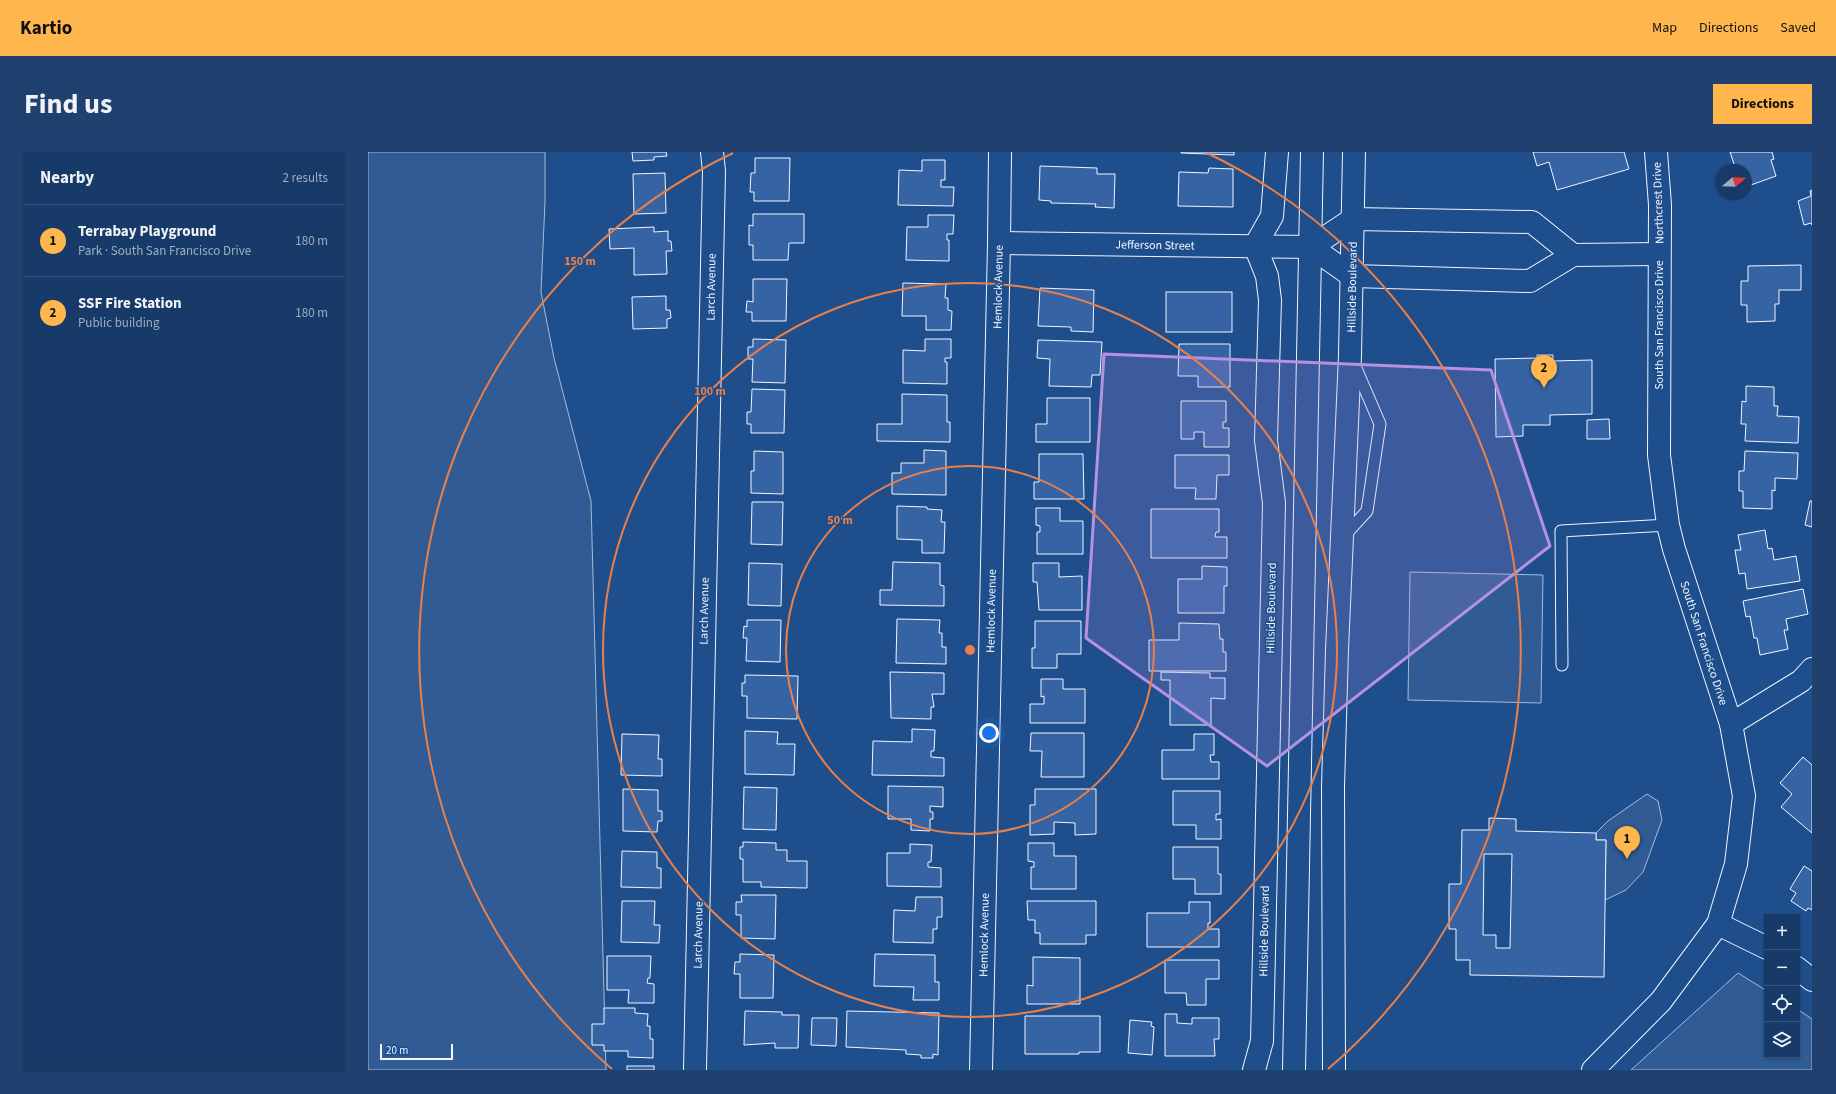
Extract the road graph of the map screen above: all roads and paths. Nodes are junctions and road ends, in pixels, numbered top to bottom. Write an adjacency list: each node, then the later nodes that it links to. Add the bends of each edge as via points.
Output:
1 (712, 152): 24 (street, Larch Avenue, via 714,171)
2 (1000, 152): 8 (street, Hemlock Avenue)
3 (1277, 152): 9 (street, via 1272,216)
4 (1312, 152): 10 (street)
5 (1354, 152): 7 (street, Hillside Boulevard)
6 (1656, 152): 11 (street, Northcrest Drive)
7 (1353, 219): 10 (street); 12 (street, via 1532,222); 13 (street, Hillside Boulevard)
8 (999, 243): 9 (street, Jefferson Street); 25 (street, Hemlock Avenue)
9 (1255, 246): 10 (street, Jefferson Street); 26 (street, Hillside Boulevard, via 1267,276 1270,300 1266,440 1274,503 1262,1041)
10 (1311, 247): 13 (street); 27 (street)
11 (1660, 254): 12 (street, South San Francisco Drive); 15 (street, South San Francisco Drive, via 1659,455)
12 (1573, 255): 13 (street, via 1530,281)
13 (1352, 276): 14 (street, Hillside Boulevard)
14 (1350, 355): 16 (street, Hillside Boulevard); 16 (lane, via 1380,424 1367,510)
15 (1668, 525): 17 (lane, via 1561,531); 19 (street, South San Francisco Drive)
16 (1341, 539): 28 (street, Hillside Boulevard, via 1333,787)
17 (1562, 665)
18 (1812, 669): 19 (street, via 1801,680)
19 (1731, 724): 20 (street, South San Francisco Drive, via 1744,796 1736,864)
20 (1718, 924): 21 (street); 29 (street, South San Francisco Drive, via 1661,1001)
21 (1764, 947)
22 (1800, 970): 23 (street)
23 (1812, 980)
24 (695, 1070)
25 (981, 1070)
26 (1254, 1070)
27 (1294, 1070)
28 (1334, 1070)
29 (1593, 1070)

